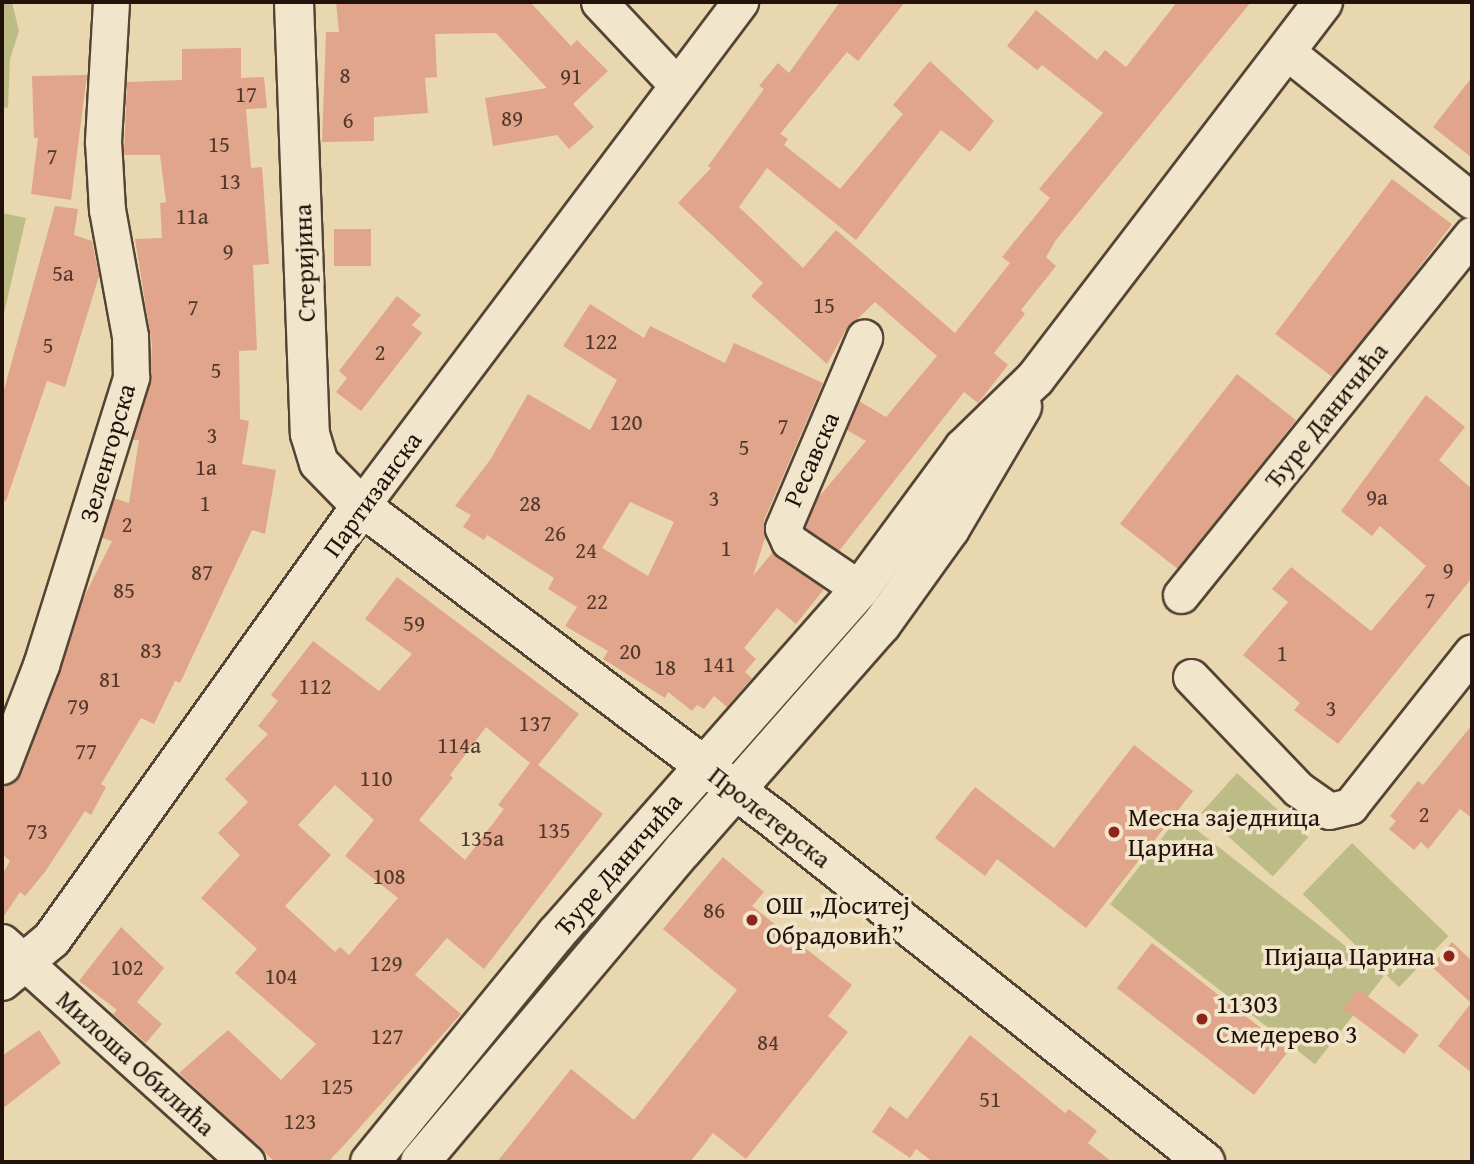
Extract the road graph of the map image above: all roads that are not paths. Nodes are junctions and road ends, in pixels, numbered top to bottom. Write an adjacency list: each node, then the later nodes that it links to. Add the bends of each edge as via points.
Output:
1 (111, 2): 18 (street, Зеленгорска, via 103,141 107,210 130,336 131,377 41,665)
2 (294, 2): 12 (street, Стеријина, via 310,434 319,463)
3 (599, 2): 7 (street)
4 (740, 2): 7 (street, Партизанска)
5 (1323, 2): 6 (street, Ђуре Даничића)
6 (1285, 50): 8 (street); 11 (street, Ђуре Даничића)
7 (676, 84): 12 (street, Партизанска)
8 (1472, 201)
9 (1472, 235): 14 (street, Ђуре Даничића)
10 (864, 338): 13 (street, Ресавска, via 783,528 789,541)
11 (1035, 379): 13 (street, Ђуре Даничића, via 964,448); 19 (street, Ђуре Даничића, via 1006,437 905,593)
12 (361, 506): 17 (street, Пролетерска); 20 (street, Партизанска, via 52,939)
13 (860, 589): 17 (street, Ђуре Даничића)
14 (1181, 595)
15 (1472, 652): 16 (street, via 1350,806 1329,811 1298,789)
16 (1191, 677)
17 (703, 765): 19 (street, Пролетерска); 22 (street, Ђуре Даничића, via 477,1027)
18 (2, 766)
19 (735, 790): 23 (street, Ђуре Даничића); 24 (street, Пролетерска)
20 (10, 962): 21 (street, Милоша Обилића)
21 (246, 1162)
22 (370, 1162)
23 (419, 1162)
24 (1205, 1162)

